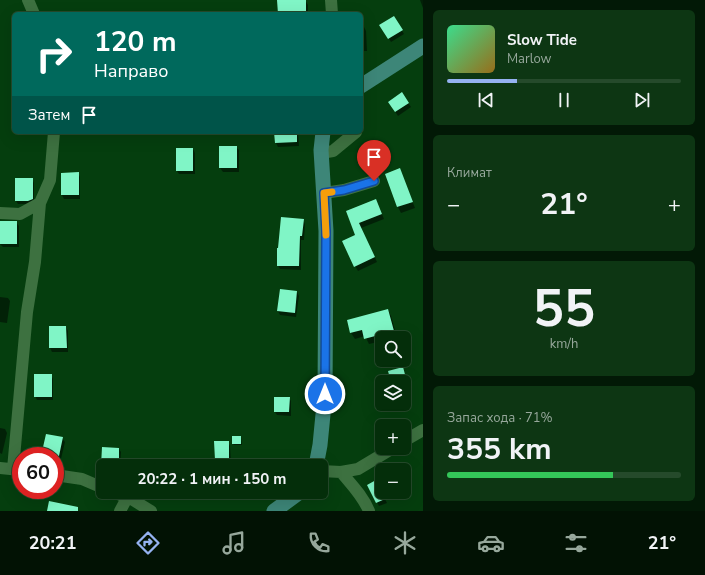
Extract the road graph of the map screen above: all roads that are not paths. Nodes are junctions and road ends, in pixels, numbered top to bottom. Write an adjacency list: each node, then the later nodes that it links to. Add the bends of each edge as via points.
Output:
1 (28, 0): 3 (street)
2 (331, 0): 4 (street)
3 (33, 12)
4 (332, 12)
5 (423, 46): 6 (main road)
6 (363, 85)
7 (54, 134): 13 (street, via 50,180)
8 (323, 134): 10 (main road)
9 (354, 134): 10 (street, via 333,151)
10 (321, 153): 12 (main road)
11 (374, 181): 12 (street)
12 (324, 193): 19 (main road, via 325,394)
13 (40, 203): 14 (street, via 20,214); 17 (street, via 35,262 27,312)
14 (0, 213)
15 (423, 430): 16 (street)
16 (411, 437)
17 (18, 447)
18 (381, 455): 23 (street, via 358,469)
19 (317, 459)
20 (0, 468): 21 (street)
21 (12, 469)
22 (328, 471): 23 (street)
23 (341, 472): 32 (street)
24 (64, 476): 25 (street, via 82,479)
25 (96, 485)
26 (126, 499): 29 (street)
27 (129, 499): 30 (street)
28 (290, 499): 31 (main road)
29 (120, 511)
30 (151, 511)
31 (274, 511)
32 (369, 511)

